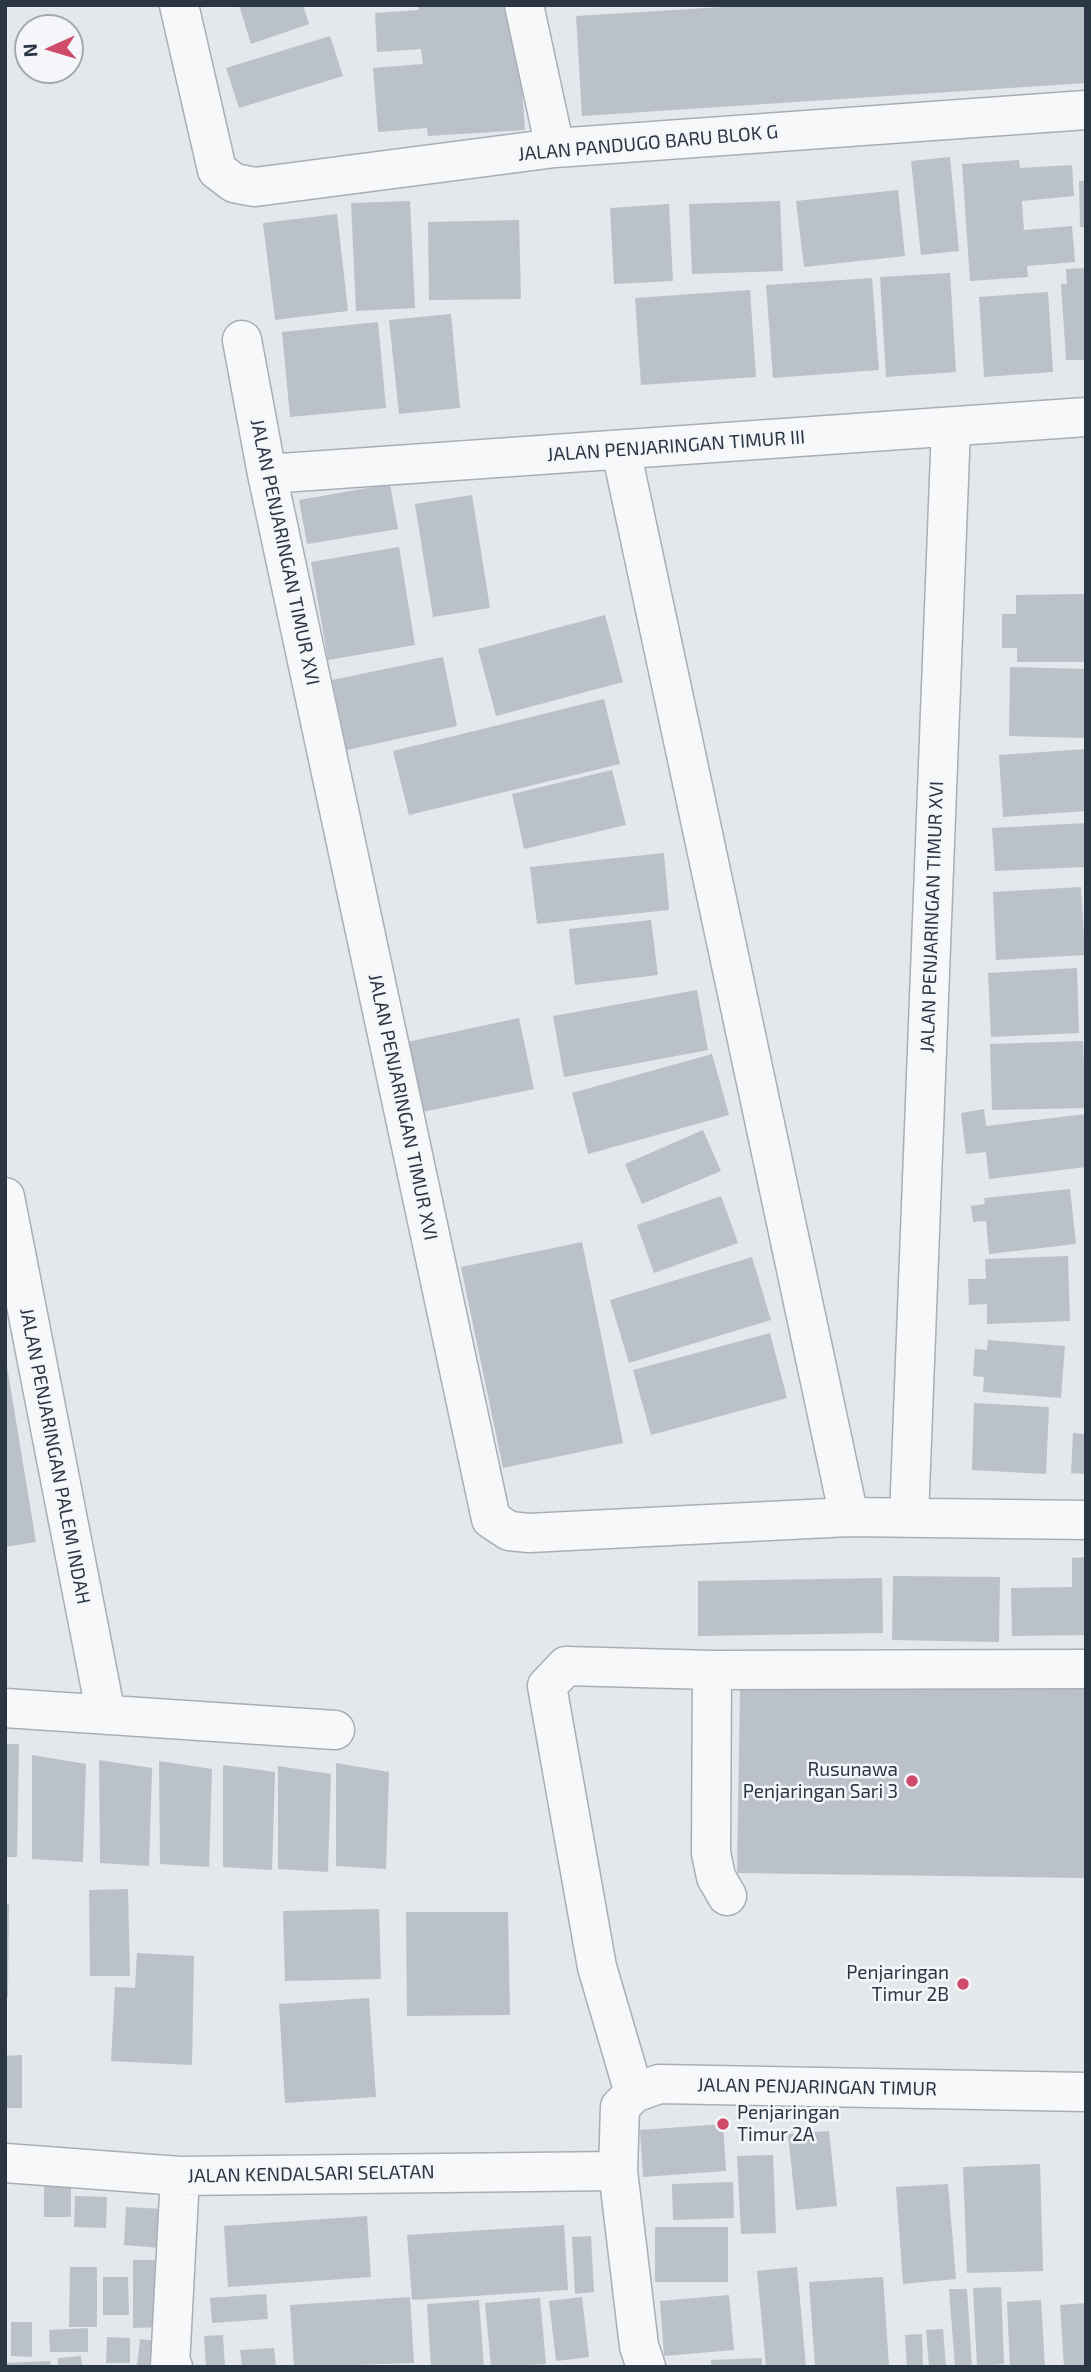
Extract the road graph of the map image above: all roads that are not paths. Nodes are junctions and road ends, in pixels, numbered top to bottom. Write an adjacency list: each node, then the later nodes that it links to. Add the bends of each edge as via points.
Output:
1 (179, 5): 4 (street, JALAN PANDUGO BARU BLOK G, via 216,170 234,183 255,187)
2 (524, 5): 4 (street)
3 (1086, 110): 4 (street, JALAN PANDUGO BARU BLOK G)
4 (555, 148)
5 (242, 340): 9 (street, JALAN PENJARINGAN TIMUR XVI)
6 (1086, 417): 7 (street, JALAN PENJARINGAN TIMUR III)
7 (951, 427): 8 (street, JALAN PENJARINGAN TIMUR III); 12 (street, JALAN PENJARINGAN TIMUR XVI)
8 (621, 450): 9 (street, JALAN PENJARINGAN TIMUR III); 11 (street)
9 (267, 474): 11 (street, JALAN PENJARINGAN TIMUR XVI, via 491,1519 509,1531 529,1533)
10 (5, 1197): 17 (street, JALAN PENJARINGAN PALEM INDAH)
11 (849, 1517): 12 (street, JALAN PENJARINGAN TIMUR XVI)
12 (909, 1517): 13 (street)
13 (1086, 1520)
14 (1086, 1669): 15 (street)
15 (712, 1670): 19 (street, via 711,1853 716,1877); 21 (street, via 566,1666 547,1686 597,1967)
16 (5, 1708): 17 (street)
17 (106, 1715): 18 (street)
18 (335, 1730)
19 (727, 1896)
20 (1086, 2092): 21 (street, JALAN PENJARINGAN TIMUR, via 659,2084)
21 (634, 2093): 23 (street, via 620,2107)
22 (5, 2164): 24 (street, JALAN KENDALSARI SELATAN)
23 (618, 2171): 24 (street, JALAN KENDALSARI SELATAN); 26 (street, via 639,2346)
24 (180, 2176): 25 (street)
25 (173, 2367)
26 (646, 2367)

